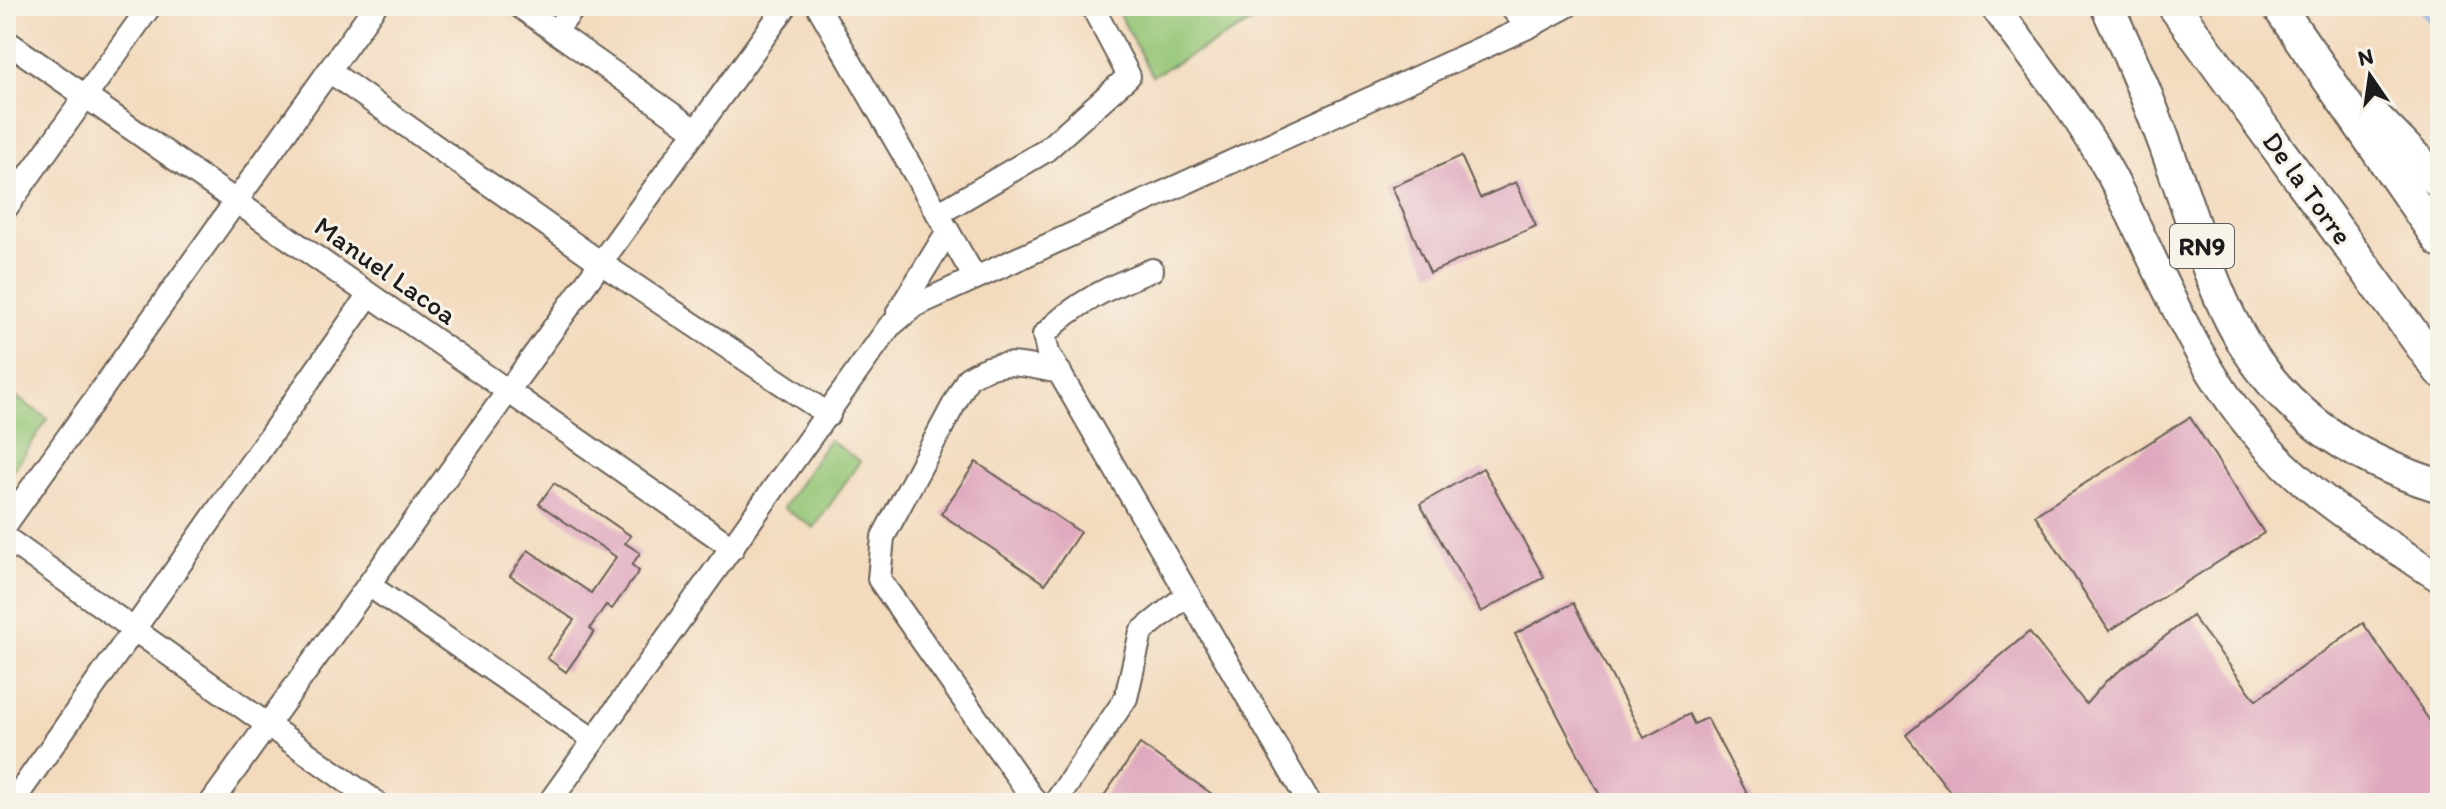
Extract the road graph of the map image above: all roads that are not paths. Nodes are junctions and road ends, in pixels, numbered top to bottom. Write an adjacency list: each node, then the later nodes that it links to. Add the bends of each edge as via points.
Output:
1 (150, 6): 18 (street)
2 (375, 6): 17 (street)
3 (519, 6): 15 (street)
4 (575, 6): 15 (street)
5 (786, 6): 19 (street)
6 (818, 6): 23 (street)
7 (1092, 6): 23 (street, via 1129,76 1045,151)
8 (1510, 6): 14 (street)
9 (1567, 6): 14 (street)
10 (1994, 6): 38 (main road, via 2067,104 2110,173 2177,314 2227,396 2265,445 2313,494)
11 (2107, 6): 34 (highway, RN9, via 2145,88 2233,323 2294,406 2350,451)
12 (2174, 6): 30 (highway, De la Torre)
13 (2279, 6): 20 (highway, via 2404,150); 24 (highway)
14 (1528, 27): 27 (street)
15 (555, 32): 19 (street)
16 (6, 41): 18 (street, Manuel Lacoa)
17 (329, 71): 21 (street); 25 (street)
18 (85, 97): 21 (street, Manuel Lacoa); 22 (street)
19 (696, 131): 25 (street)
20 (2440, 183)
21 (235, 202): 28 (street, Manuel Lacoa); 35 (street)
22 (6, 208)
23 (943, 222): 27 (street); 29 (street)
24 (2440, 241)
25 (601, 263): 32 (street); 33 (street)
26 (1152, 270): 31 (street, via 1109,287 1061,317 1044,335)
27 (975, 278): 29 (street, via 914,306)
28 (369, 295): 32 (street, Manuel Lacoa); 41 (street)
29 (889, 327): 33 (street)
30 (2440, 371)
31 (1060, 372): 40 (street); 48 (street, via 1006,362 968,378 883,537 879,561 879,579)
32 (508, 392): 37 (street, Manuel Lacoa); 39 (street)
33 (829, 415): 37 (street)
34 (2440, 486)
35 (6, 524)
36 (6, 538): 41 (street)
37 (733, 548): 43 (street)
38 (2440, 578)
39 (370, 586): 42 (street); 43 (street)
40 (1188, 594): 49 (street, via 1141,632 1126,698); 50 (street)
41 (132, 628): 42 (street); 44 (street)
42 (270, 726): 45 (street); 46 (street)
43 (594, 740): 47 (street)
44 (12, 803)
45 (211, 803)
46 (377, 803)
47 (549, 803)
48 (1036, 803)
49 (1055, 803)
50 (1309, 803)

